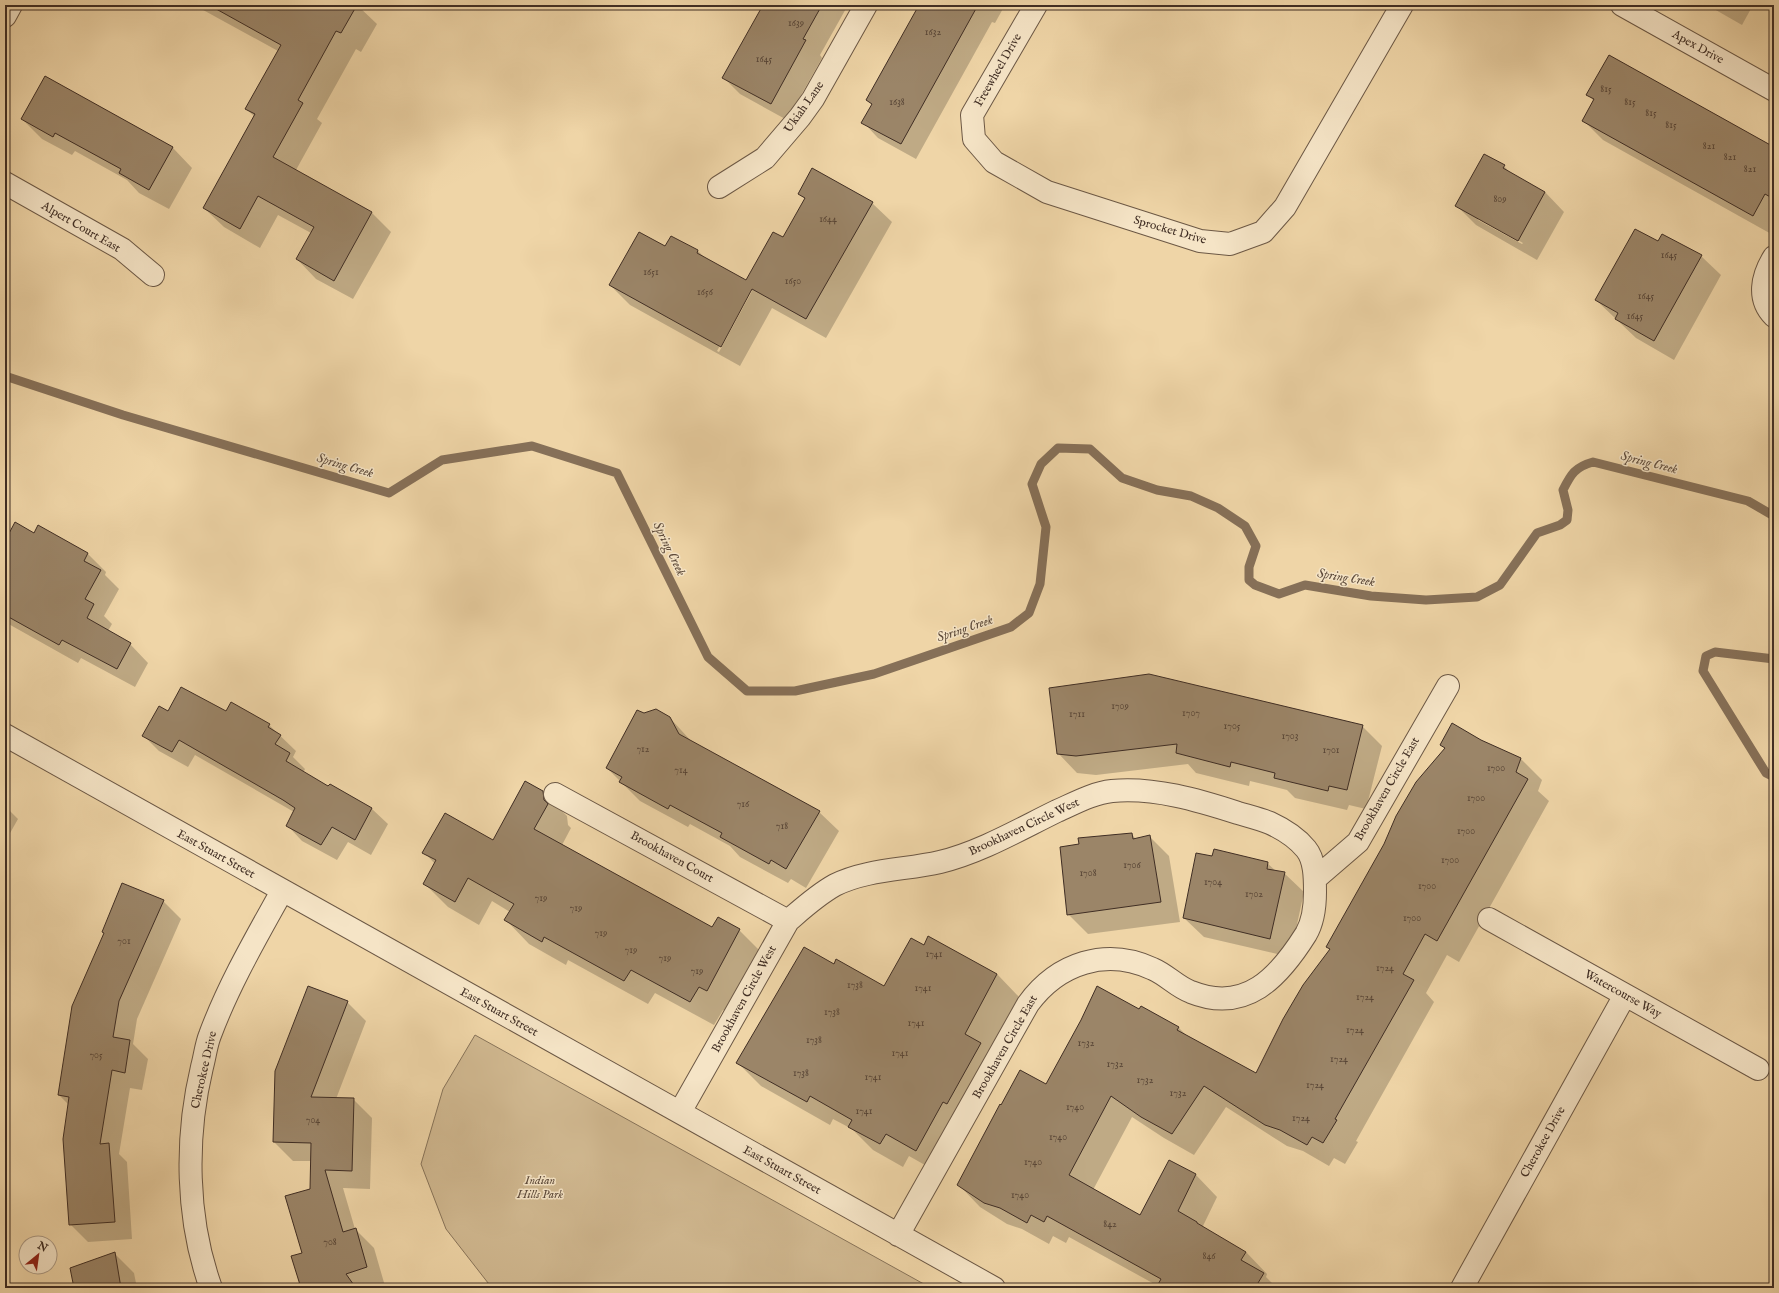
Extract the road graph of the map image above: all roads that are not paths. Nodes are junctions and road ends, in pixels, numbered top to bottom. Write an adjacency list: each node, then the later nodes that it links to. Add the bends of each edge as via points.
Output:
1 (11, 5): 6 (street)
2 (866, 5): 10 (street, Ukiah Lane, via 813,99 800,117 765,158)
3 (1036, 5): 8 (street, Freewheel Drive, via 972,115)
4 (1402, 5): 8 (street, Sprocket Drive, via 1285,207 1263,232 1230,244 1200,241 1047,192 994,162)
5 (1622, 5): 7 (street, Apex Drive)
6 (5, 16)
7 (1774, 90)
8 (974, 139)
9 (5, 184): 12 (street, Alpert Court East, via 122,250)
10 (719, 188)
11 (1774, 257): 13 (street, via 1763,282 1764,301)
12 (153, 275)
13 (1774, 316)
14 (1448, 686): 17 (street, Brookhaven Circle East, via 1358,842)
15 (5, 735): 18 (street, East Stuart Street)
16 (555, 794): 20 (street, Brookhaven Court)
17 (1315, 878): 20 (street, Brookhaven Circle West, via 1307,850 1291,835 1270,823 1212,805 1168,795 1128,790 1110,791 1086,798 976,850 941,862 862,875 836,885 808,902); 24 (street, Brookhaven Circle East, via 1315,906 1307,932 1278,973 1257,989 1242,996 1215,998 1190,992 1154,969 1128,960 1101,959 1081,963 1056,975 1028,1004)
18 (282, 891): 23 (street, East Stuart Street); 25 (street, Cherokee Drive, via 231,983 209,1036 196,1092 191,1141 192,1199 198,1241)
19 (1489, 919): 21 (street, Watercourse Way)
20 (788, 921): 23 (street, Brookhaven Circle West)
21 (1625, 995): 22 (street, Watercourse Way); 27 (street, Cherokee Drive)
22 (1758, 1070)
23 (680, 1112): 24 (street, East Stuart Street)
24 (898, 1235): 26 (street, East Stuart Street)
25 (211, 1288)
26 (994, 1288)
27 (1462, 1288)

